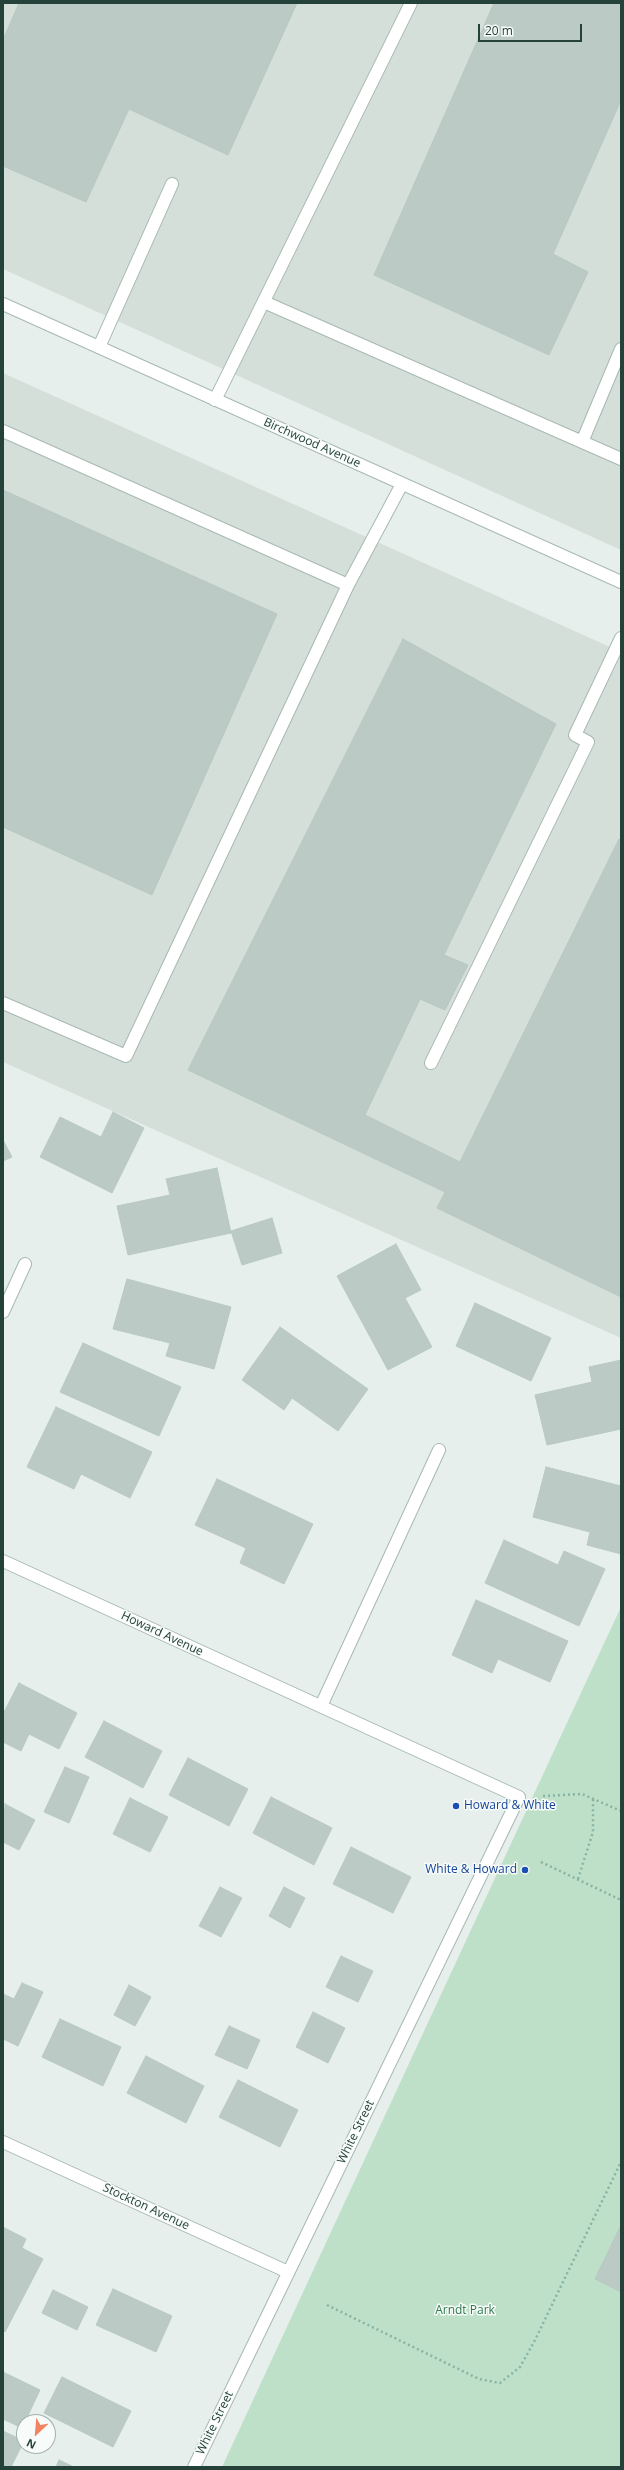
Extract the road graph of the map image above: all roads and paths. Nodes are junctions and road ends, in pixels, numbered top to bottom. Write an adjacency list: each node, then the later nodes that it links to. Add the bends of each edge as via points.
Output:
1 (411, 3): 3 (street)
2 (172, 184): 5 (street)
3 (264, 302): 7 (street); 9 (street)
4 (3, 304): 5 (street, Birchwood Avenue)
5 (99, 347): 7 (street, Birchwood Avenue)
6 (621, 349): 9 (street)
7 (215, 400): 11 (street, Birchwood Avenue)
8 (3, 431): 13 (street)
9 (582, 442): 10 (street)
10 (621, 459)
11 (402, 484): 12 (street, Birchwood Avenue); 13 (street)
12 (621, 582)
13 (348, 585): 15 (street, via 126,1056)
14 (621, 638): 16 (street, via 575,735 588,742)
15 (3, 1003)
16 (431, 1064)
17 (25, 1264): 18 (street)
18 (3, 1312)
19 (439, 1450): 21 (street)
20 (3, 1561): 21 (street, Howard Avenue)
21 (321, 1706): 22 (street, Howard Avenue)
22 (519, 1797): 23 (path, via 582,1794); 30 (street, White Street)
23 (593, 1798): 24 (path); 26 (path, via 593,1832)
24 (621, 1811)
25 (541, 1862): 26 (path)
26 (577, 1880): 27 (path)
27 (621, 1900)
28 (3, 2142): 30 (street, Stockton Avenue)
29 (621, 2162): 31 (path, via 534,2342 520,2367 500,2384 479,2379)
30 (288, 2272): 32 (street, White Street)
31 (327, 2305)
32 (194, 2467)

